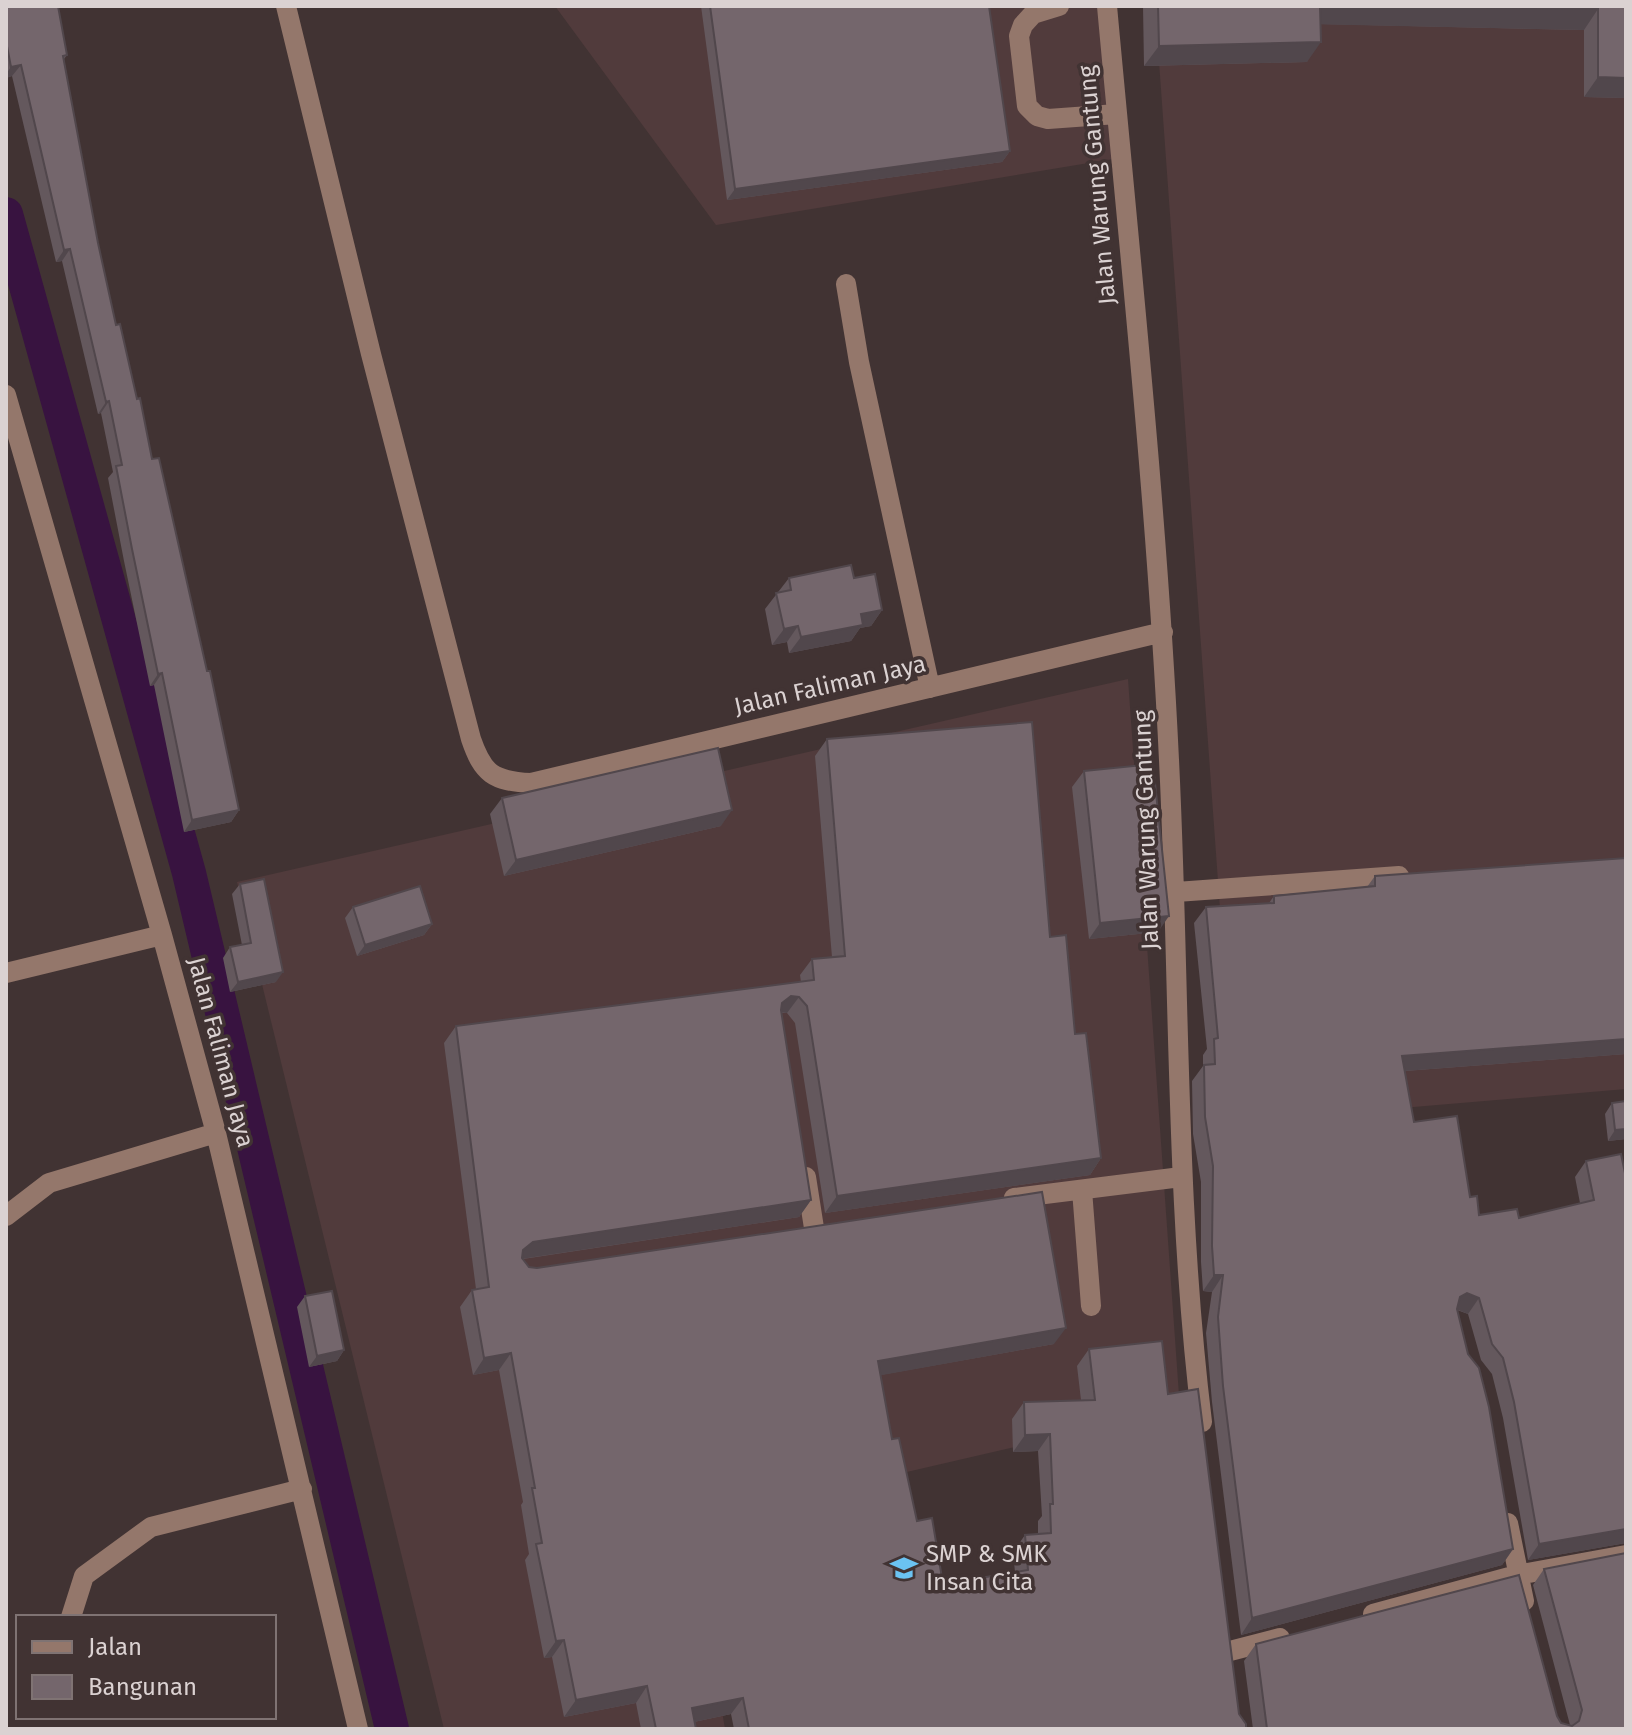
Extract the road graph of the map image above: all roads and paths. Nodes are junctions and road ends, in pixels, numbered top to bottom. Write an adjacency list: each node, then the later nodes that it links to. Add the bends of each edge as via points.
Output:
1 (286, 6): 8 (street, Jalan Faliman Jaya, via 471,739 487,773 531,783)
2 (1059, 6): 4 (street, via 1033,14 1019,36 1027,106 1048,119)
3 (1107, 6): 4 (street, Jalan Warung Gantung)
4 (1117, 114): 7 (street, Jalan Warung Gantung)
5 (846, 284): 8 (street)
6 (6, 395): 11 (street, Jalan Faliman Jaya)
7 (1163, 632): 8 (street, Jalan Faliman Jaya); 10 (street, Jalan Warung Gantung)
8 (930, 688)
9 (1424, 874): 10 (street)
10 (1176, 892): 15 (street, Jalan Warung Gantung)
11 (162, 935): 12 (street); 13 (street, Jalan Faliman Jaya)
12 (6, 973)
13 (216, 1133): 18 (street, via 49,1183); 22 (street, Jalan Faliman Jaya)
14 (802, 1150): 19 (street)
15 (1181, 1177): 16 (street); 21 (street, Jalan Warung Gantung)
16 (1082, 1190): 17 (street); 20 (street)
17 (994, 1201)
18 (6, 1216)
19 (814, 1228)
20 (1091, 1306)
21 (1203, 1434)
22 (302, 1489): 26 (street, via 151,1527 84,1576); 31 (street, Jalan Faliman Jaya)
23 (1504, 1497): 25 (street)
24 (1626, 1555): 25 (street)
25 (1517, 1575): 27 (street); 28 (street)
26 (72, 1615)
27 (1353, 1619)
28 (1530, 1621)
29 (1296, 1634): 30 (street)
30 (1230, 1651)
31 (358, 1729)

